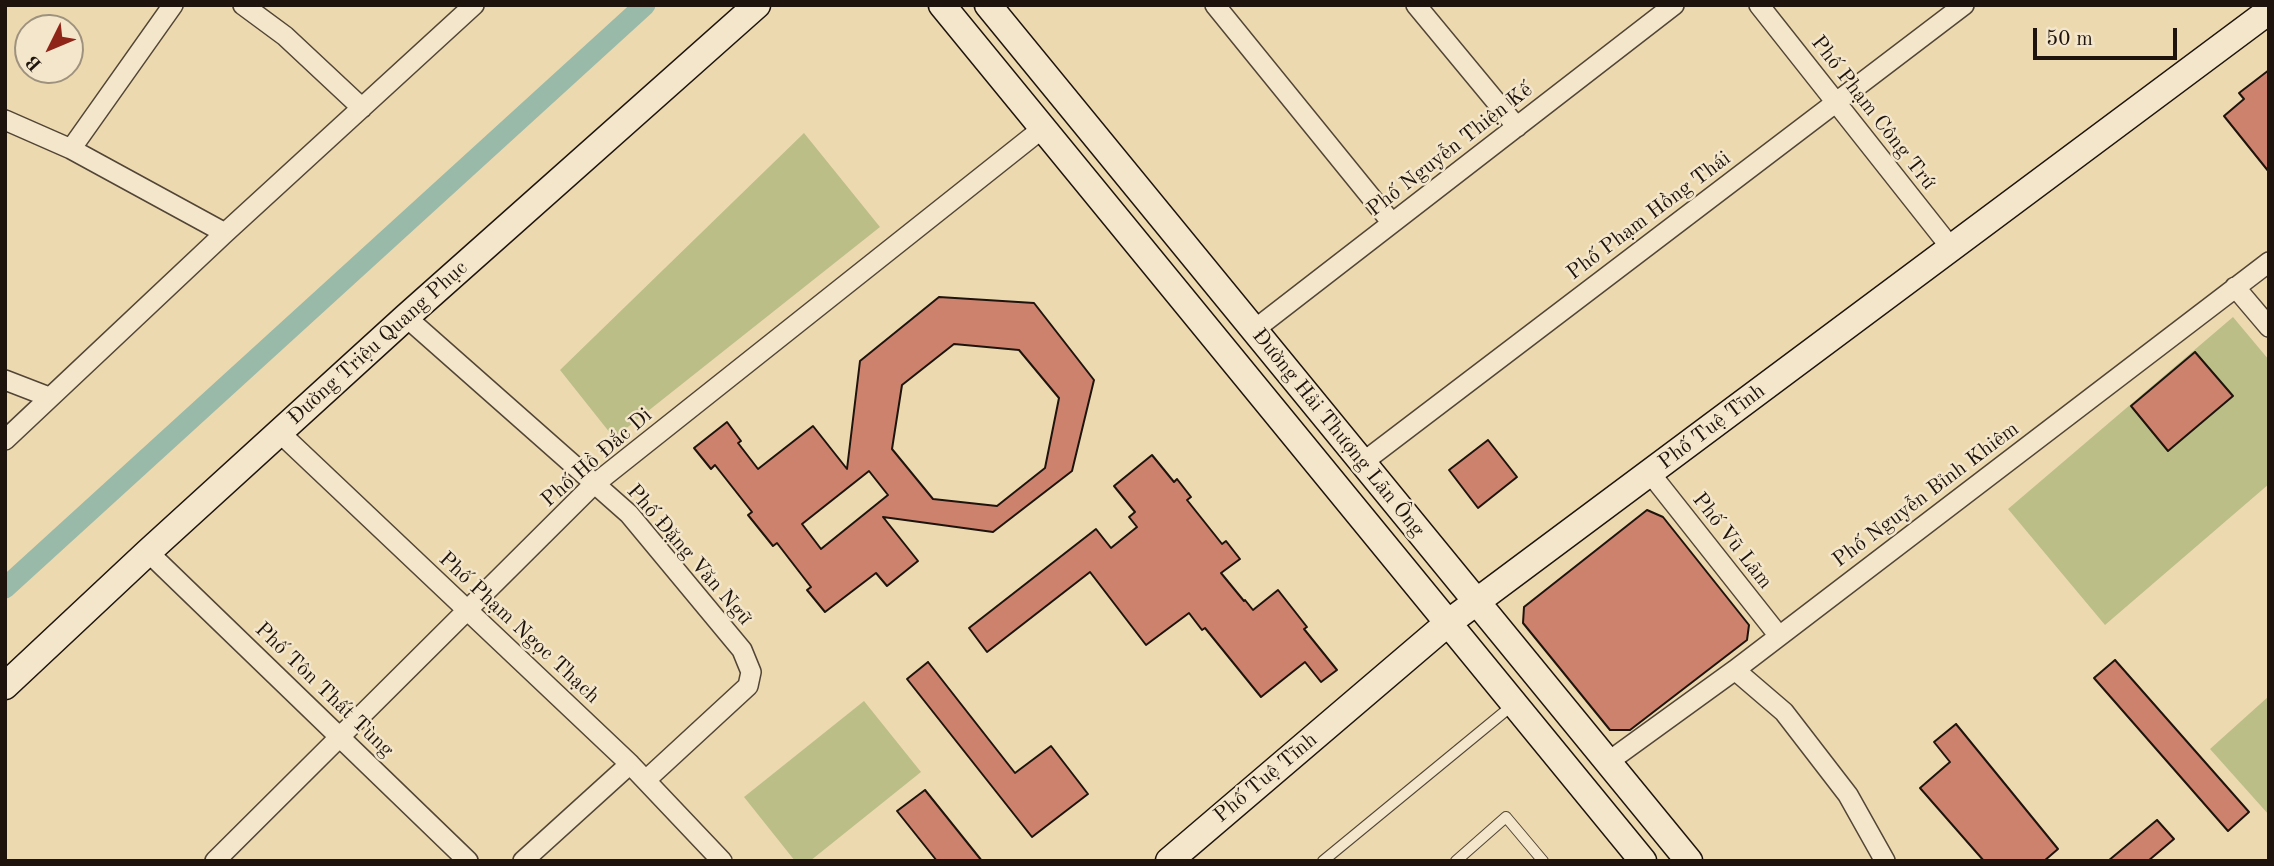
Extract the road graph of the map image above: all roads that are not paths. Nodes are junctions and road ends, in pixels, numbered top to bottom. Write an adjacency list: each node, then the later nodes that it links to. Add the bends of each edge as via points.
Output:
1 (173, 5): 18 (street)
2 (243, 5): 14 (street, via 285,36)
3 (474, 5): 14 (street)
4 (757, 5): 26 (street, Đường Triệu Quang Phục)
5 (942, 5): 17 (street, Đường Hải Thượng Lãn Ông)
6 (988, 5): 20 (street, Đường Hải Thượng Lãn Ông)
7 (1215, 5): 19 (street)
8 (1416, 5): 16 (street)
9 (1759, 5): 13 (street, Phố Phạm Công Trứ)
10 (1964, 5): 13 (street, Phố Phạm Hồng Thái)
11 (1668, 7): 16 (street, Phố Nguyễn Thiện Kế)
12 (2269, 11): 23 (street, Phố Tuệ Tĩnh)
13 (1836, 103): 23 (street, Phố Phạm Công Trứ); 33 (street, Phố Phạm Hồng Thái)
14 (362, 108): 21 (street)
15 (5, 120): 18 (street)
16 (1517, 127): 19 (street, Phố Nguyễn Thiện Kế)
17 (1043, 128): 22 (street, Đường Hải Thượng Lãn Ông); 35 (street, Phố Hồ Đắc Di)
18 (71, 149): 21 (street)
19 (1392, 223): 28 (street, Phố Nguyễn Thiện Kế)
20 (1168, 225): 22 (street); 28 (street, Đường Hải Thượng Lãn Ông)
21 (225, 233): 30 (street)
22 (1140, 247): 39 (street, Đường Hải Thượng Lãn Ông)
23 (1952, 249): 34 (street, Phố Tuệ Tĩnh)
24 (2269, 262): 25 (street, Phố Nguyễn Bỉnh Khiêm)
25 (2235, 287): 27 (street); 40 (street, Phố Nguyễn Bỉnh Khiêm)
26 (406, 317): 31 (street, Đường Triệu Quang Phục); 35 (street, Phố Đặng Văn Ngữ)
27 (2269, 327)
28 (1254, 330): 33 (street, Đường Hải Thượng Lãn Ông)
29 (5, 380): 30 (street)
30 (49, 397): 32 (street)
31 (279, 432): 36 (street, Đường Triệu Quang Phục); 38 (street, Phố Phạm Ngọc Thạch)
32 (5, 440)
33 (1362, 463): 37 (street, Đường Hải Thượng Lãn Ông)
34 (1650, 473): 37 (street, Phố Tuệ Tĩnh); 40 (street, Phố Vũ Lãm)
35 (595, 484): 38 (street, Phố Hồ Đắc Di); 47 (street, Phố Đặng Văn Ngữ, via 629,514 742,650 751,672 748,685)
36 (148, 552): 42 (street, Đường Triệu Quang Phục); 44 (street, Phố Tôn Thất Tùng)
37 (1476, 603): 39 (street, Phố Tuệ Tĩnh); 45 (street, Đường Hải Thượng Lãn Ông)
38 (467, 611): 44 (street, Phố Hồ Đắc Di); 46 (street, Phố Phạm Ngọc Thạch)
39 (1448, 623): 43 (street, Đường Hải Thượng Lãn Ông); 52 (street, Phố Tuệ Tĩnh)
40 (1779, 636): 41 (street, Phố Nguyễn Bỉnh Khiêm)
41 (1735, 670): 45 (street, Phố Nguyễn Bỉnh Khiêm); 58 (street, via 1784,712 1848,796)
42 (5, 686)
43 (1514, 704): 53 (lane); 56 (street, Đường Hải Thượng Lãn Ông)
44 (341, 737): 48 (street, Phố Hồ Đắc Di); 49 (street, Phố Tôn Thất Tùng)
45 (1608, 762): 57 (street, Đường Hải Thượng Lãn Ông)
46 (630, 764): 47 (street, Phố Phạm Ngọc Thạch); 50 (street)
47 (646, 780): 51 (street, Phố Phạm Ngọc Thạch)
48 (215, 861)
49 (468, 861)
50 (523, 861)
51 (722, 861)
52 (1168, 861)
53 (1322, 861)
54 (1456, 861): 55 (lane, via 1506,817)
55 (1543, 861)
56 (1643, 861)
57 (1689, 861)
58 (1885, 861)

